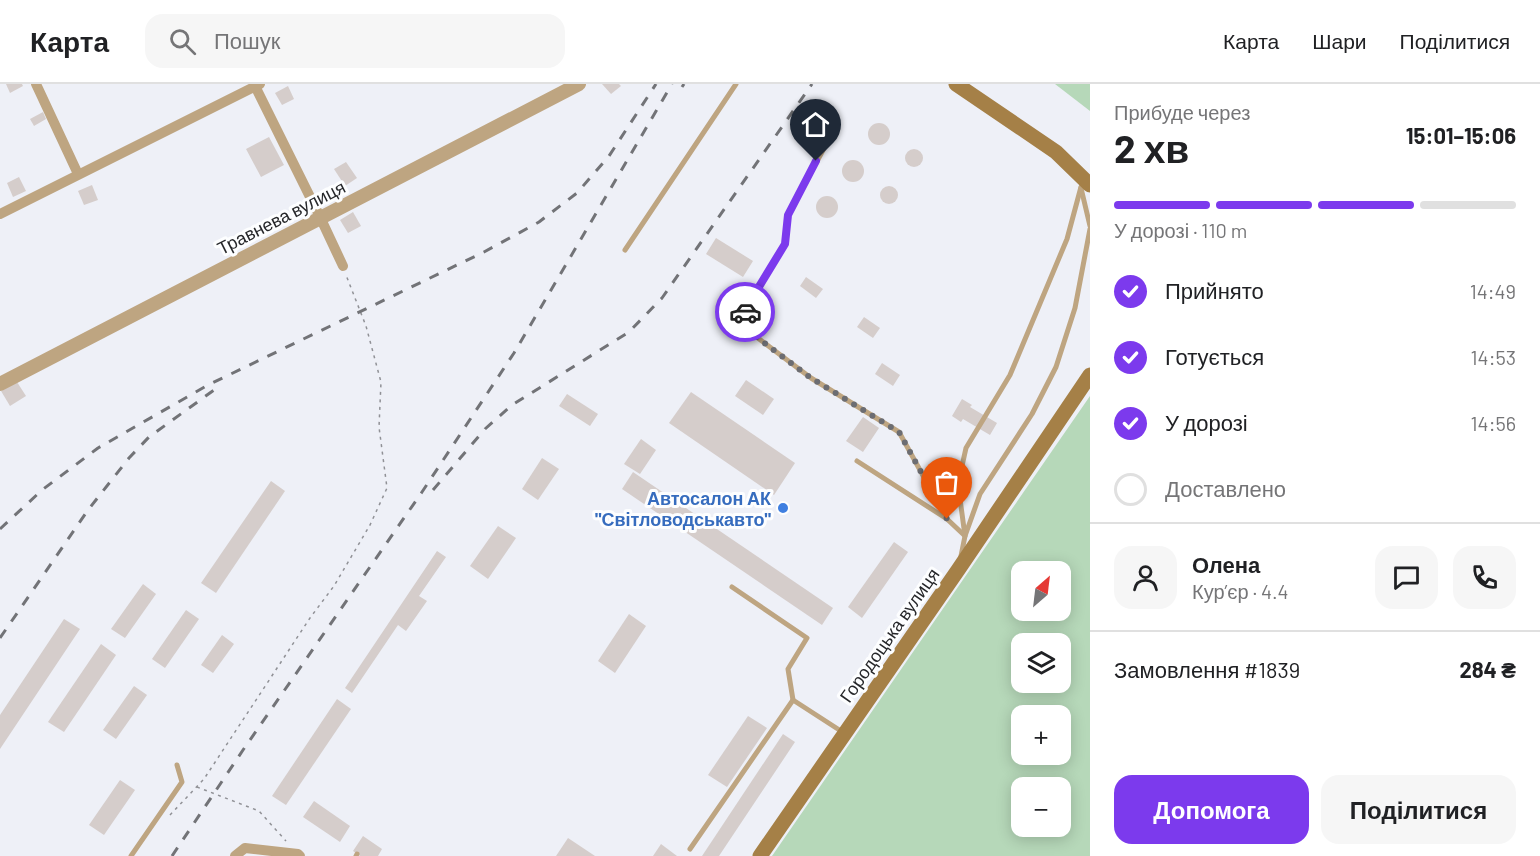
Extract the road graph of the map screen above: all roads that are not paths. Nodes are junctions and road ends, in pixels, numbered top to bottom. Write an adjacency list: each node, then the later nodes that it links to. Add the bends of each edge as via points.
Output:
1 (36, 84): 7 (street)
2 (579, 84): 10 (street, Травнева вулиця)
3 (736, 84): 12 (lane)
4 (956, 84): 8 (main road, via 1056,152)
5 (256, 85): 7 (street); 10 (street)
6 (836, 126): 17 (lane, via 788,215 785,244 746,308 742,326 811,378 899,432)
7 (78, 174): 9 (street)
8 (1085, 186): 11 (lane); 18 (lane, via 1011,375 966,448 958,484)
9 (0, 214)
10 (320, 217): 13 (street); 15 (street, Травнева вулиця)
11 (1090, 227): 18 (lane, via 1075,308 1056,367 1032,414 980,494)
12 (625, 250)
13 (343, 266)
14 (1090, 375): 19 (main road, Городоцька вулиця)
15 (0, 384)
16 (857, 461): 17 (lane)
17 (947, 519): 18 (lane)
18 (965, 537): 19 (lane)
19 (958, 570): 22 (main road, Городоцька вулиця)
20 (732, 588): 21 (lane, via 807,638 788,669)
21 (793, 700): 22 (lane); 24 (lane)
22 (845, 734): 28 (main road, Городоцька вулиця)
23 (177, 765): 26 (lane, via 182,782)
24 (690, 849)
25 (299, 855): 27 (street, via 245,848)
26 (131, 856)
27 (235, 856)
28 (760, 856)

